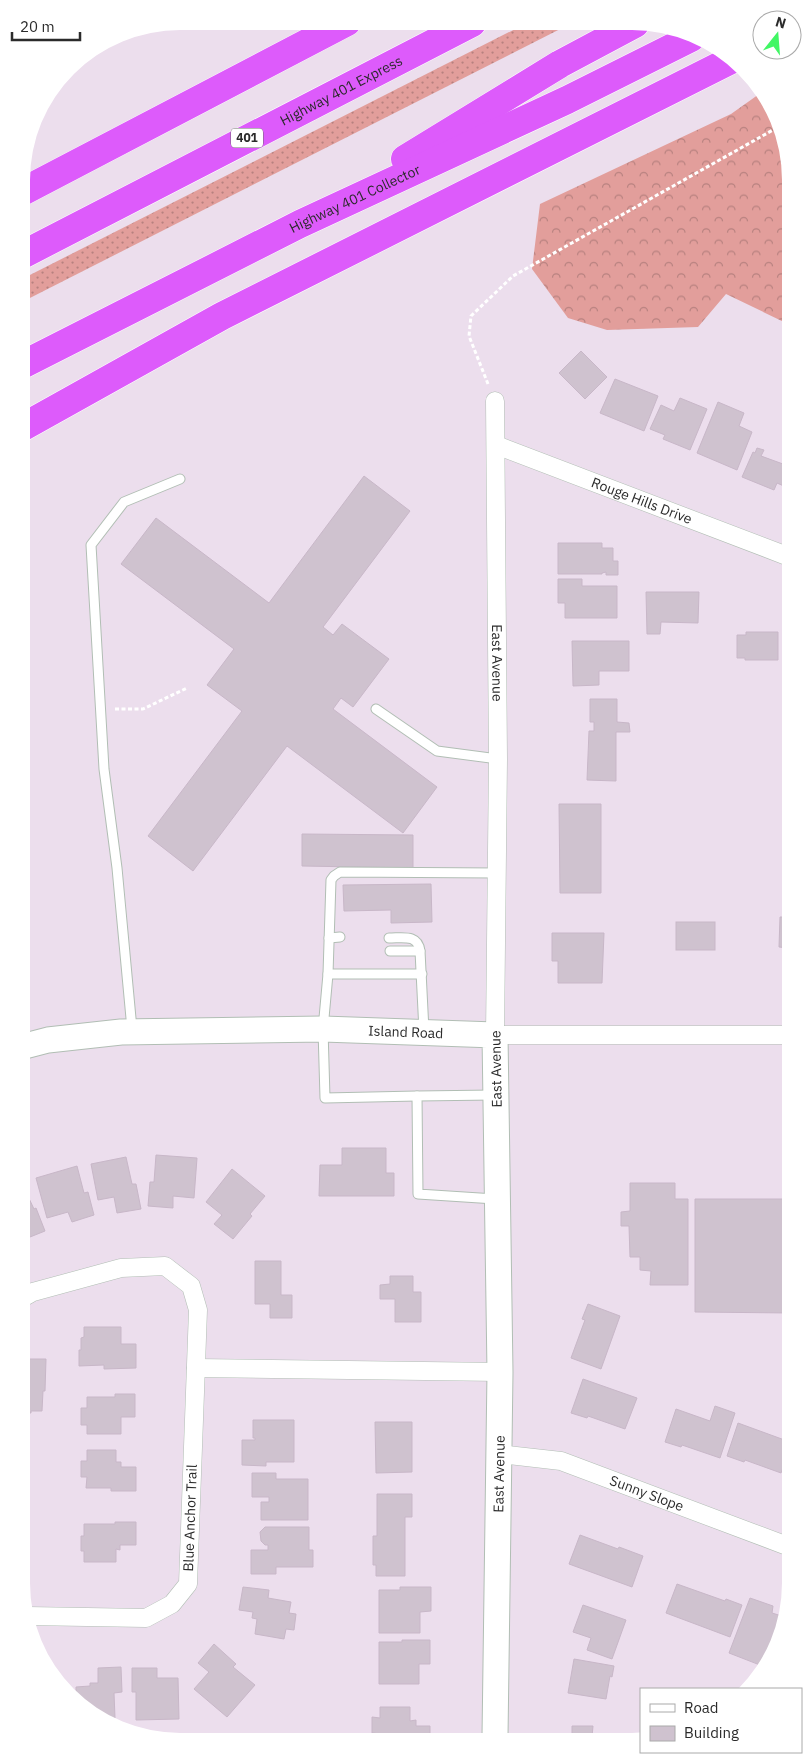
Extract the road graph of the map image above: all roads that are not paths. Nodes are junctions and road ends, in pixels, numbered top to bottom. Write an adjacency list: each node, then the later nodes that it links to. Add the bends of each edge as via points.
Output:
1 (332, 30): 6 (highway)
2 (458, 30): 8 (highway, Highway 401 Express / 401)
3 (624, 30): 7 (highway, via 560,64)
4 (686, 41): 7 (highway, Highway 401 Collector)
5 (725, 63): 11 (highway, via 222,316)
6 (30, 188)
7 (300, 224): 9 (highway, Highway 401 Collector)
8 (30, 251)
9 (30, 360)
10 (495, 401): 12 (street, East Avenue)
11 (30, 423)
12 (496, 445): 14 (street, Rouge Hills Drive); 16 (street, East Avenue)
13 (180, 480): 28 (lane, via 124,502 91,545 104,768)
14 (782, 554)
15 (376, 709): 16 (lane, via 437,751)
16 (498, 759): 17 (street, East Avenue)
17 (497, 872): 18 (lane, via 340,872 330,880); 30 (street, East Avenue)
18 (329, 938): 19 (lane); 21 (lane)
19 (340, 938)
20 (389, 938): 23 (lane, via 412,938)
21 (329, 951): 24 (lane); 25 (lane)
22 (390, 951): 23 (lane)
23 (420, 951): 26 (lane)
24 (339, 952)
25 (328, 974): 26 (lane); 27 (lane)
26 (422, 974): 29 (lane)
27 (323, 1029): 28 (street, Island Road); 29 (street, Island Road); 34 (lane, via 325,1098)
28 (132, 1032): 32 (street, Island Road)
29 (424, 1032): 30 (street, Island Road)
30 (496, 1035): 31 (street, Island Road); 33 (street, East Avenue)
31 (782, 1035)
32 (30, 1045)
33 (496, 1095): 34 (lane); 35 (street, East Avenue)
34 (417, 1096): 35 (lane, via 418,1194)
35 (498, 1199): 38 (street, East Avenue)
36 (30, 1294): 37 (street, Blue Anchor Trail, via 121,1268 165,1266 191,1286 198,1310)
37 (196, 1368): 38 (street); 41 (street, Blue Anchor Trail, via 188,1584 172,1604 146,1618)
38 (500, 1372): 39 (street, East Avenue)
39 (499, 1454): 40 (street, Sunny Slope, via 561,1461); 42 (street, East Avenue)
40 (782, 1544)
41 (34, 1616)
42 (495, 1733)

